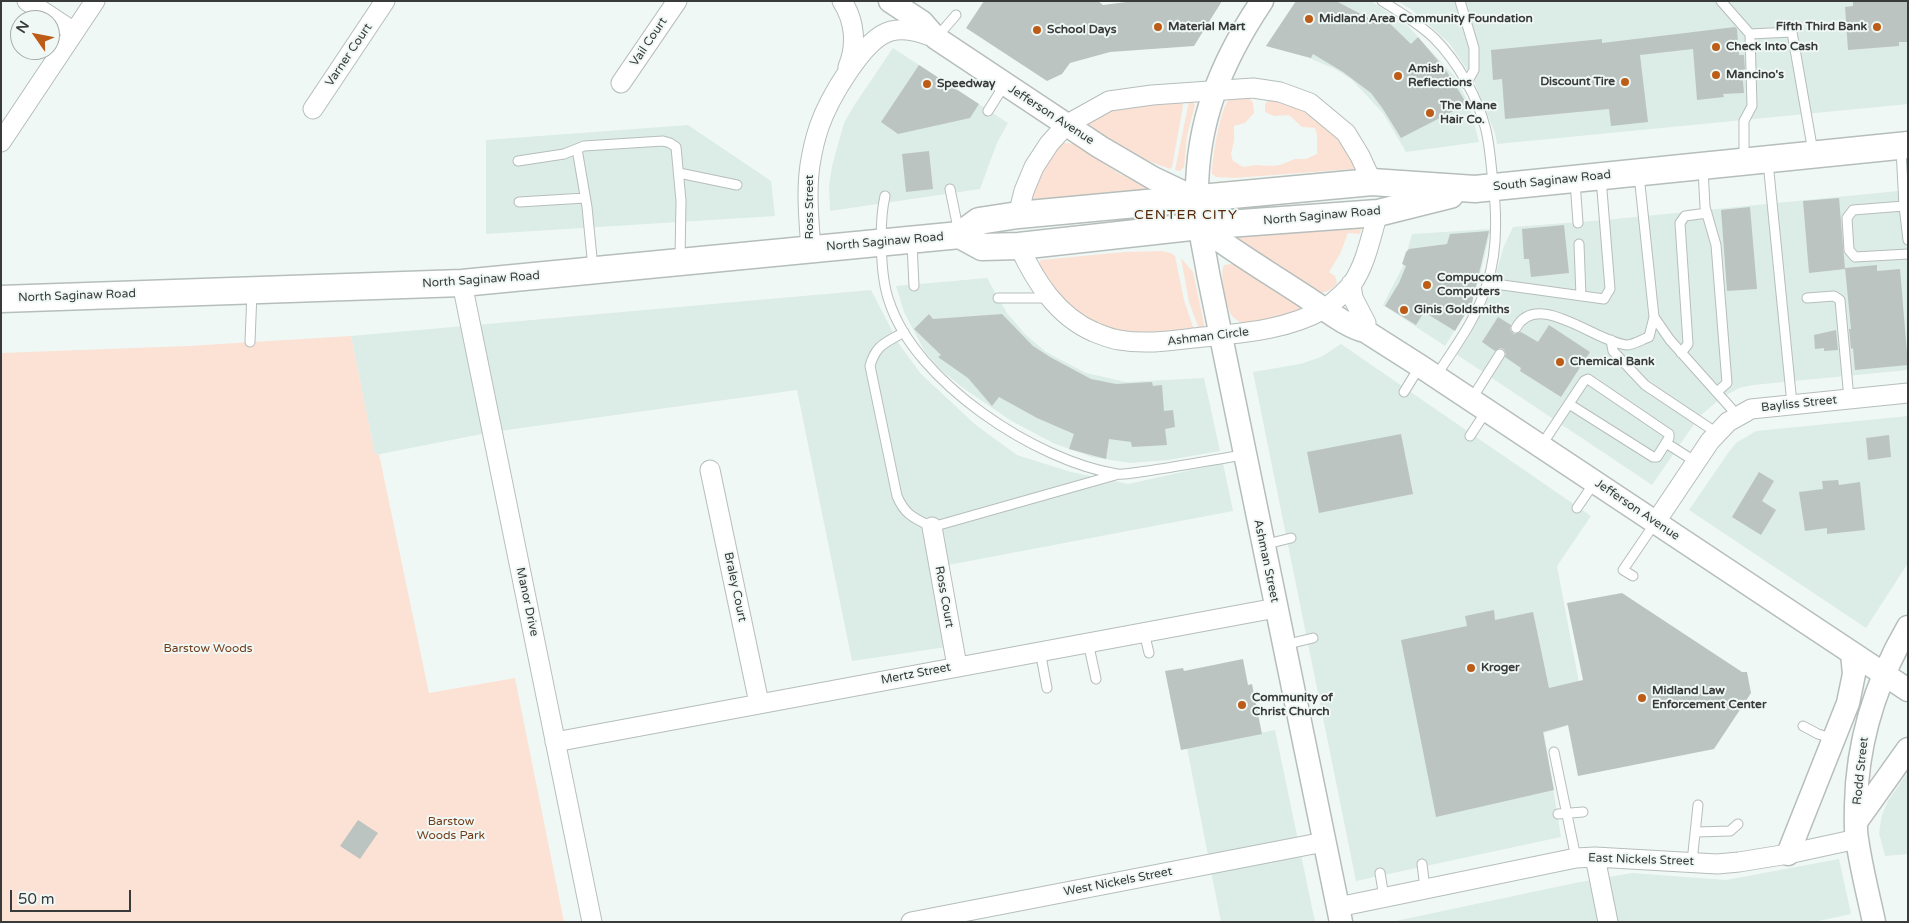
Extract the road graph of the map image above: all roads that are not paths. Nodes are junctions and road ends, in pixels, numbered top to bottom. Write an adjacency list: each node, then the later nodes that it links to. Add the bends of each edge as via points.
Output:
1 (27, 1): 12 (street)
2 (95, 1): 12 (street)
3 (385, 1): 20 (street, Varner Court)
4 (676, 1): 16 (street, Vail Court)
5 (842, 1): 15 (street, Ross Street, via 851,17 854,36 850,63)
6 (890, 1): 14 (street, Jefferson Avenue, via 922,22)
7 (1262, 1): 19 (street, Ashman Street, via 1232,50)
8 (1382, 1): 18 (lane, via 1434,38)
9 (1460, 1): 18 (lane, via 1474,48 1474,70)
10 (1721, 1): 13 (lane)
11 (956, 15): 14 (lane)
12 (74, 32): 23 (street)
13 (1750, 34): 26 (lane, via 1792,32); 27 (lane, via 1752,106 1744,121)
14 (936, 38): 15 (street, Ross Street, via 916,31 886,33 864,50); 17 (street, Jefferson Avenue)
15 (842, 82): 54 (street, Ross Street, via 820,126 812,156 808,191)
16 (622, 83)
17 (1005, 84): 21 (lane); 22 (street, Jefferson Avenue)
18 (1466, 84): 36 (lane, via 1486,128)
19 (1214, 91): 22 (street, via 1109,101); 34 (street, via 1253,88 1280,92 1310,103 1346,133); 40 (street, Ashman Street, via 1202,131)
20 (313, 109)
21 (988, 111)
22 (1066, 125): 40 (street, Jefferson Avenue, via 1128,164); 45 (street, via 1034,167)
23 (1, 142)
24 (1904, 146): 26 (main road, South Saginaw Road); 42 (lane)
25 (577, 149): 28 (lane); 31 (lane, via 663,141 676,147); 39 (lane)
26 (1813, 154): 27 (main road, South Saginaw Road)
27 (1756, 160): 29 (main road, South Saginaw Road); 84 (lane)
28 (518, 161)
29 (1703, 166): 30 (main road, South Saginaw Road); 44 (lane)
30 (1639, 172): 32 (main road, South Saginaw Road); 69 (lane)
31 (679, 173): 35 (lane); 56 (lane)
32 (1601, 176): 33 (main road, South Saginaw Road); 63 (lane, via 1610,289 1604,299)
33 (1575, 179): 36 (main road, South Saginaw Road); 46 (lane)
34 (1372, 182): 36 (main road, South Saginaw Road); 40 (main road, South Saginaw Road)
35 (737, 185)
36 (1485, 188): 43 (main road, North Saginaw Road); 59 (lane, via 1496,225)
37 (950, 189): 48 (lane)
38 (884, 196): 51 (lane)
39 (585, 198): 41 (lane); 57 (lane)
40 (1197, 199): 45 (main road, North Saginaw Road); 47 (street, Ashman Street)
41 (520, 202)
42 (1904, 206): 50 (lane); 55 (lane, via 1852,210 1847,218 1849,250 1856,257)
43 (1378, 213): 47 (main road, North Saginaw Road); 60 (street, Ashman Circle, via 1363,262)
44 (1707, 213): 76 (lane, via 1685,216 1680,223 1688,344); 80 (lane, via 1716,245 1727,383)
45 (1018, 215): 48 (main road, North Saginaw Road, via 979,221)
46 (1578, 223)
47 (1200, 226): 53 (main road, North Saginaw Road); 68 (street, Jefferson Avenue); 73 (street, Ashman Street)
48 (960, 235): 49 (main road, North Saginaw Road); 53 (main road, North Saginaw Road, via 982,247)
49 (912, 240): 51 (main road, North Saginaw Road); 61 (lane)
50 (1908, 240)
51 (882, 244): 54 (main road, North Saginaw Road); 72 (lane, via 889,302)
52 (1579, 244): 63 (lane)
53 (1019, 246): 65 (street, Ashman Circle)
54 (811, 249): 56 (main road, North Saginaw Road)
55 (1908, 254)
56 (680, 262): 57 (main road, North Saginaw Road)
57 (593, 270): 58 (main road, North Saginaw Road)
58 (462, 283): 62 (main road, North Saginaw Road); 119 (street, Manor Drive)
59 (1488, 283): 63 (lane); 78 (lane, via 1465,331)
60 (1351, 284): 68 (street, Ashman Circle); 71 (street, via 1353,298 1366,323)
61 (914, 286)
62 (252, 290): 67 (main road, North Saginaw Road); 75 (lane)
63 (1581, 296)
64 (998, 298): 65 (lane)
65 (1049, 298): 73 (street, Ashman Circle, via 1072,319 1094,332 1119,340 1159,342)
66 (1807, 298): 82 (lane, via 1834,296 1840,300)
67 (1, 299)
68 (1324, 309): 71 (street, Jefferson Avenue); 73 (street, Ashman Circle, via 1266,330)
69 (1654, 317): 74 (lane, via 1649,337 1628,345); 76 (lane)
70 (1516, 328): 74 (lane, via 1527,315 1546,312)
71 (1365, 331): 78 (street, Jefferson Avenue)
72 (904, 332): 94 (lane, via 923,361 988,416 1033,444 1075,463); 98 (lane, via 874,353 870,366 897,496 903,510)
73 (1220, 335): 91 (street, Ashman Street)
74 (1611, 340): 87 (lane, via 1613,351 1645,385)
75 (250, 342)
76 (1681, 353): 80 (lane)
77 (1500, 354): 85 (lane)
78 (1428, 371): 79 (lane); 85 (street, Jefferson Avenue)
79 (1404, 392)
80 (1717, 392): 86 (lane)
81 (1908, 394): 82 (street, Bayliss Street)
82 (1849, 399): 84 (street, Bayliss Street)
83 (1569, 404): 89 (lane, via 1653,457 1657,457); 89 (lane, via 1584,381 1588,380 1669,434); 90 (lane)
84 (1792, 404): 86 (street, Bayliss Street, via 1751,409)
85 (1480, 405): 88 (lane); 90 (street, Jefferson Avenue)
86 (1738, 416): 87 (street, Bayliss Street)
87 (1718, 433): 92 (street, Bayliss Street)
88 (1470, 436)
89 (1666, 442): 92 (lane)
90 (1541, 446): 95 (street, Jefferson Avenue)
91 (1245, 454): 94 (lane); 100 (street, Ashman Street)
92 (1696, 462): 97 (street, Bayliss Street)
93 (710, 470): 116 (street, Braley Court)
94 (1119, 474): 98 (lane)
95 (1595, 482): 96 (lane); 97 (street, Jefferson Avenue)
96 (1577, 508)
97 (1655, 523): 101 (lane, via 1623,570); 110 (street, Jefferson Avenue)
98 (932, 527): 111 (street, Ross Court)
99 (1291, 538): 100 (lane)
100 (1263, 545): 102 (street, Ashman Street)
101 (1633, 576)
102 (1276, 608): 104 (street, Mertz Street); 107 (street, Ashman Street)
103 (1908, 627): 112 (street, Rodd Street)
104 (1144, 632): 106 (street, Mertz Street); 109 (lane)
105 (1313, 638): 107 (lane)
106 (1088, 642): 108 (street, Mertz Street); 113 (lane)
107 (1284, 645): 128 (street, Ashman Street)
108 (1040, 651): 111 (street, Mertz Street); 114 (lane)
109 (1149, 653)
110 (1852, 653): 112 (street, Jefferson Avenue); 118 (street, via 1852,688)
111 (957, 666): 116 (street, Mertz Street)
112 (1884, 674): 115 (street, Jefferson Avenue); 126 (street, Rodd Street, via 1868,717 1861,754 1856,791)
113 (1096, 679)
114 (1047, 688)
115 (1908, 690)
116 (759, 704): 119 (street, Mertz Street)
117 (1803, 726): 118 (lane)
118 (1834, 739): 129 (street)
119 (555, 742): 138 (street, Manor Drive)
120 (1908, 749): 126 (street)
121 (1554, 752): 124 (lane)
122 (1698, 805): 127 (lane)
123 (1583, 812): 124 (lane)
124 (1562, 814): 131 (lane)
125 (1738, 824): 127 (lane, via 1730,831)
126 (1856, 830): 129 (street, East Nickels Street); 141 (street, Rodd Street)
127 (1696, 832): 132 (lane)
128 (1324, 842): 137 (street, Ashman Street); 139 (street, West Nickels Street)
129 (1788, 854): 132 (street, East Nickels Street, via 1717,864)
130 (1594, 857): 131 (street, East Nickels Street); 132 (street, East Nickels Street); 140 (street)
131 (1576, 858): 135 (street, East Nickels Street)
132 (1692, 862)
133 (1422, 864): 135 (lane)
134 (1380, 873): 136 (lane)
135 (1425, 888): 136 (street, East Nickels Street)
136 (1384, 897): 137 (street, East Nickels Street)
137 (1339, 914)
138 (592, 922)
139 (911, 922)
140 (1608, 922)
141 (1874, 922)

